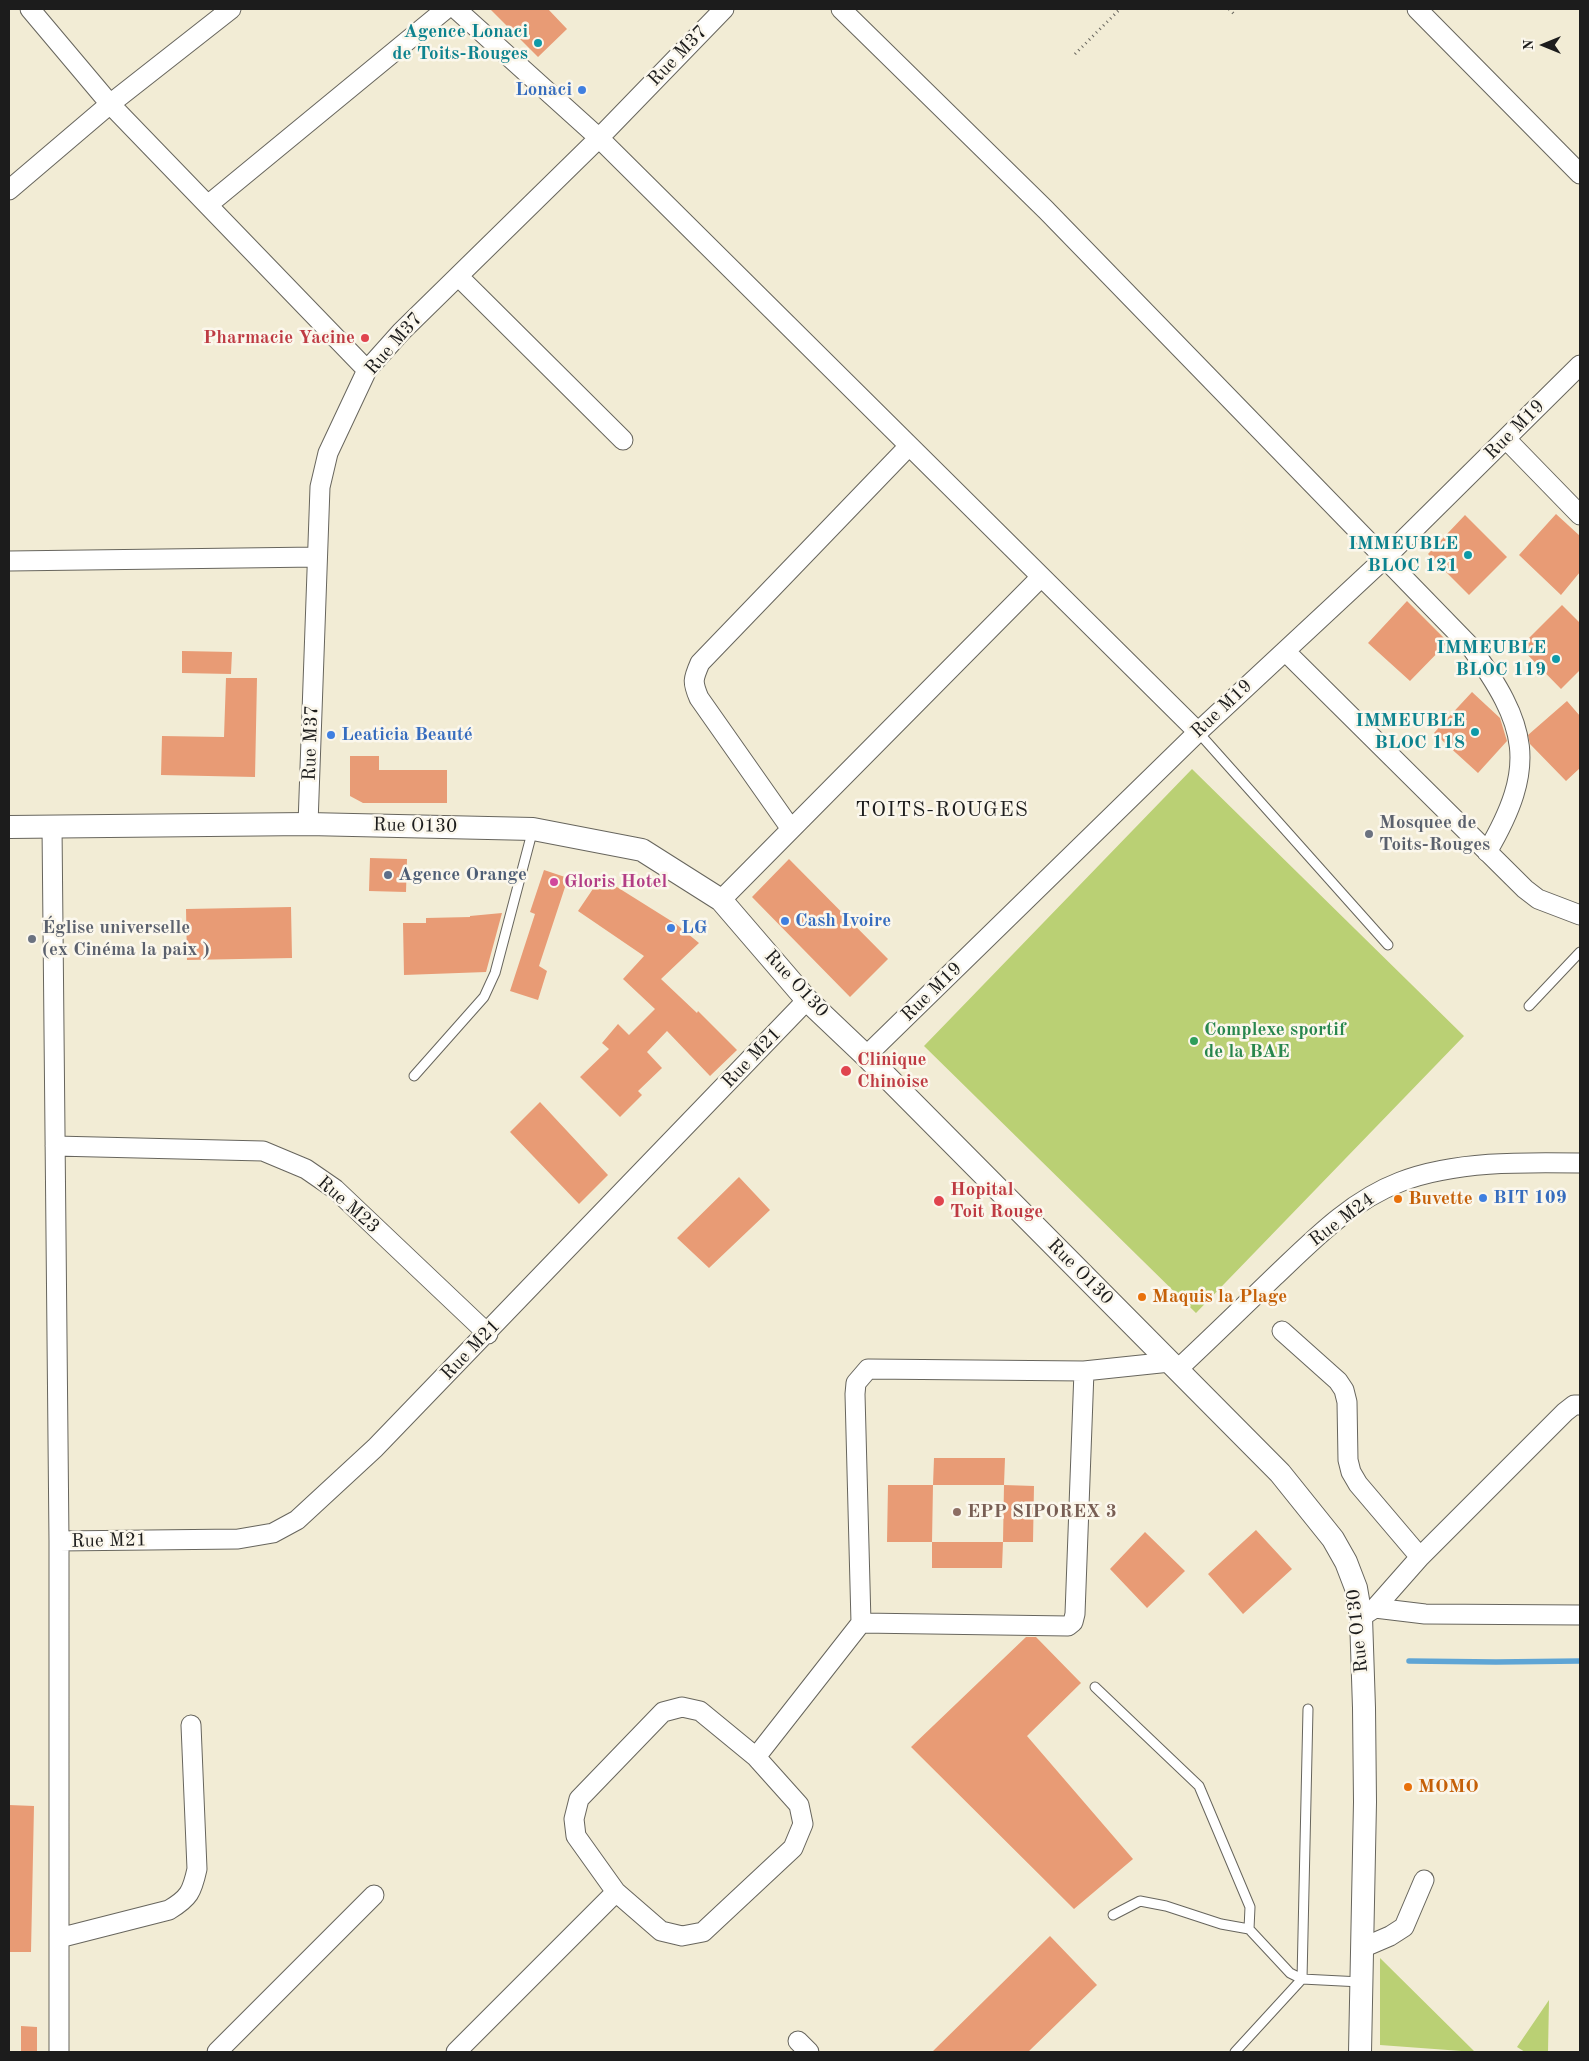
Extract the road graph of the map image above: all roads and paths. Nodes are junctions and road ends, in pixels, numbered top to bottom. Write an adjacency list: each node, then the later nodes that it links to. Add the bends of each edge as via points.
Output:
1 (30, 9): 12 (street)
2 (230, 9): 12 (street)
3 (446, 9): 16 (street)
4 (456, 9): 13 (street)
5 (724, 9): 13 (street, Rue M37)
6 (841, 9): 25 (street, via 1046,210)
7 (1120, 9): 11 (path)
8 (1229, 9): 10 (path)
9 (1416, 9): 14 (street)
10 (1234, 14)
11 (1076, 54)
12 (110, 104): 15 (street); 16 (street)
13 (600, 138): 17 (street, Rue M37); 22 (street)
14 (1580, 174)
15 (9, 190)
16 (209, 204): 19 (street)
17 (459, 277): 19 (street, Rue M37, via 401,332); 21 (street)
18 (1580, 365): 20 (street, Rue M19)
19 (367, 370): 24 (street, Rue M37, via 328,453 320,487)
20 (1506, 439): 23 (street); 25 (street, Rue M19)
21 (623, 440)
22 (910, 446): 27 (street); 34 (street, via 700,663 694,679 699,698)
23 (1580, 515)
24 (318, 557): 26 (street); 30 (street, Rue M37)
25 (1385, 558): 28 (street, Rue M19); 35 (street, via 1470,646 1502,696 1517,730 1520,769 1515,797)
26 (9, 561)
27 (1041, 577): 29 (street); 34 (street)
28 (1285, 651): 29 (street, Rue M19); 35 (street)
29 (1198, 732): 38 (lane); 42 (street, Rue M19)
30 (308, 824): 31 (street, Rue O130); 33 (street, Rue O130)
31 (52, 826): 32 (street, Rue O130); 44 (street)
32 (9, 827)
33 (533, 829): 36 (street, Rue O130, via 642,850); 43 (lane, via 495,973 484,997)
34 (791, 829): 36 (street)
35 (1487, 852): 37 (street, via 1538,899)
36 (721, 900): 40 (street, Rue O130)
37 (1580, 915)
38 (1388, 945)
39 (1580, 952): 41 (lane)
40 (807, 1000): 42 (street, Rue O130); 47 (street, Rue M21)
41 (1529, 1006)
42 (866, 1056): 48 (street, Rue O130)
43 (414, 1076)
44 (55, 1146): 47 (street, Rue M23, via 263,1151 306,1169 335,1189); 51 (street)
45 (1580, 1163): 48 (street, Rue M24, via 1520,1163 1440,1170 1399,1182 1361,1201 1323,1230)
46 (1282, 1331): 52 (street, via 1344,1390 1351,1472)
47 (488, 1334): 51 (street, Rue M21, via 376,1448 297,1520 273,1533 238,1539)
48 (1174, 1366): 49 (street); 53 (street, Rue O130, via 1280,1473 1333,1539)
49 (1084, 1371): 55 (street, via 1073,1622 1068,1626); 55 (street, via 868,1369 856,1383 855,1394)
50 (1580, 1405): 52 (street, via 1574,1405 1565,1412)
51 (59, 1541): 65 (street)
52 (1420, 1557): 53 (street)
53 (1368, 1613): 54 (street); 66 (street, Rue O130)
54 (1580, 1615)
55 (860, 1623): 59 (street)
56 (1096, 1686): 64 (lane, via 1199,1786 1250,1907)
57 (1308, 1709): 67 (lane)
58 (191, 1725): 65 (street, via 197,1869 193,1886 184,1901 169,1910)
59 (756, 1757): 61 (street, via 799,1806 804,1824 793,1848 703,1932 682,1936 661,1931); 61 (street, via 700,1711 682,1707 663,1712 580,1799 574,1819 576,1836)
60 (1424, 1880): 66 (street, via 1404,1927)
61 (616, 1892): 71 (street)
62 (374, 1895): 70 (street)
63 (1113, 1915): 64 (lane, via 1140,1901)
64 (1248, 1930): 67 (lane, via 1290,1973)
65 (59, 1938): 69 (street)
66 (1362, 1948): 68 (street, Rue O130)
67 (1302, 1979): 68 (lane); 72 (lane)
68 (1361, 1982): 73 (street, Rue O130)
69 (58, 2052)
70 (217, 2052)
71 (456, 2052)
72 (1235, 2052)
73 (1360, 2052)

